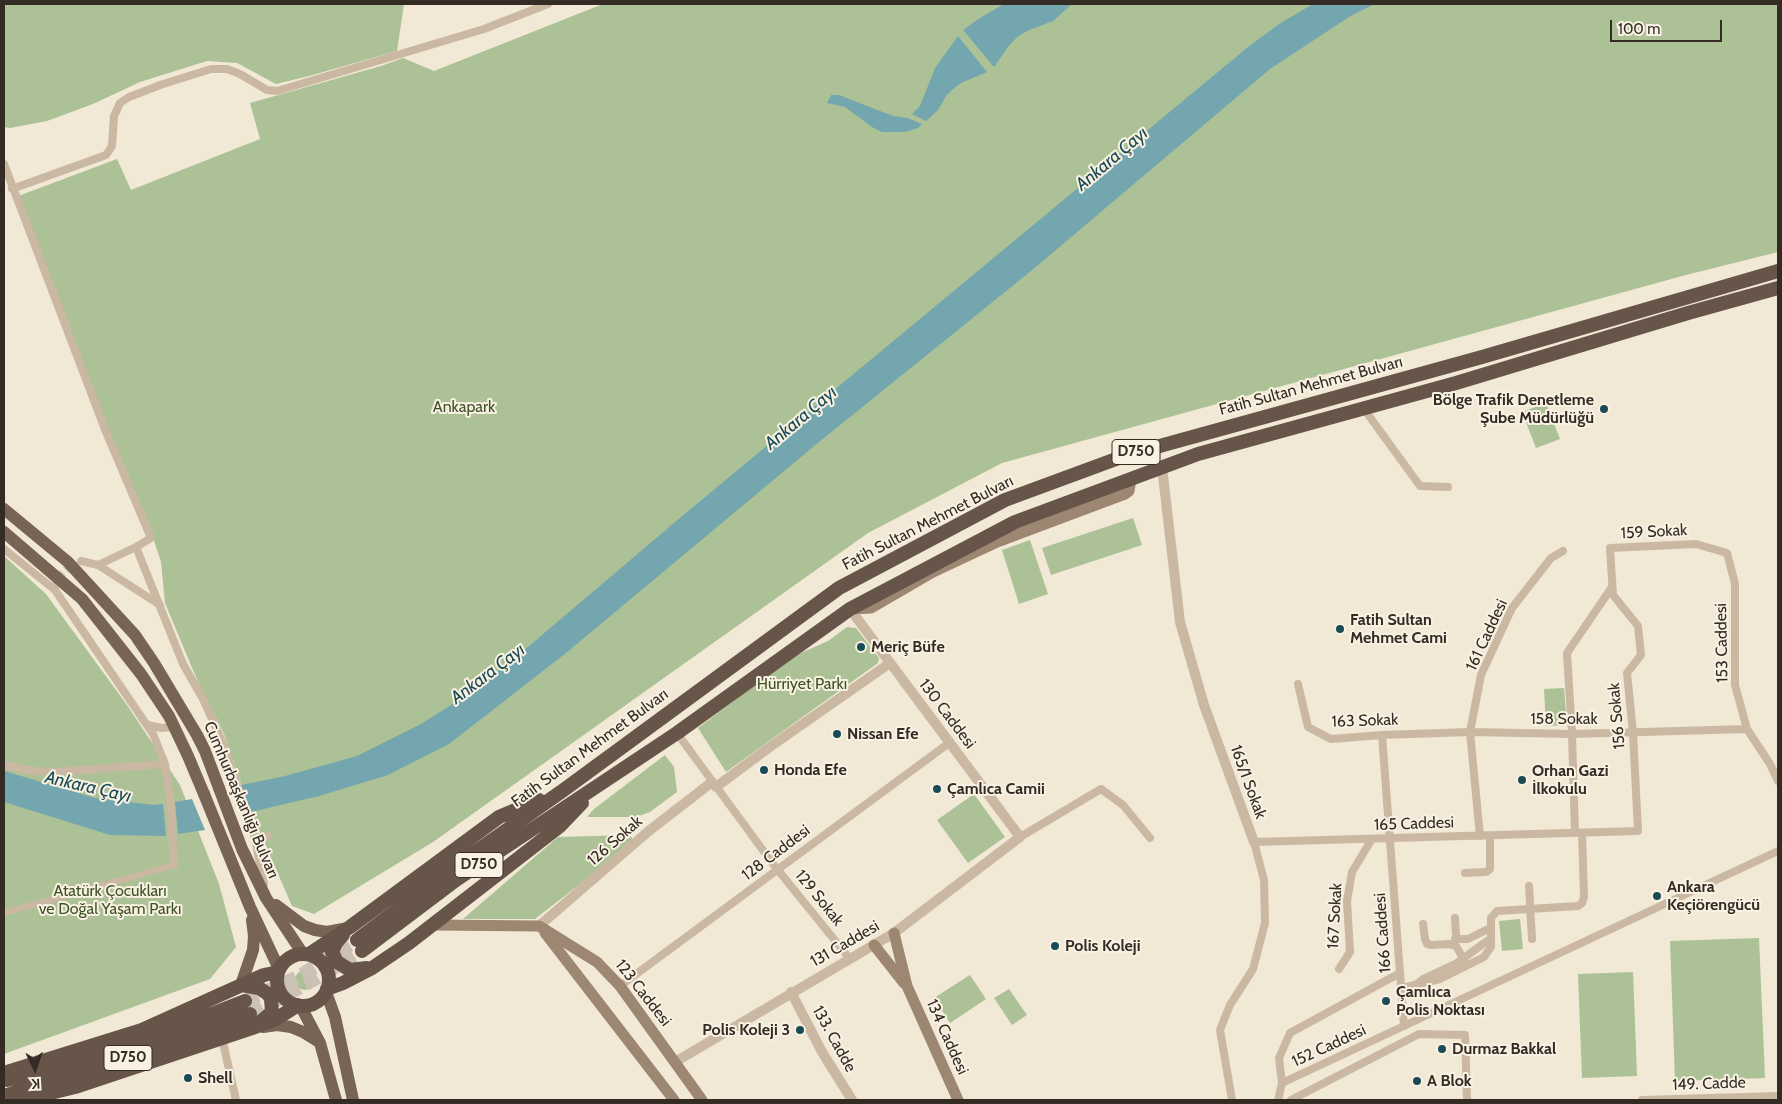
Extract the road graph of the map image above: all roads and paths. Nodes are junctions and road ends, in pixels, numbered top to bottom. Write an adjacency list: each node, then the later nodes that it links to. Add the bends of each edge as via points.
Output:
1 (548, 4): 3 (street, via 484,29 277,91 267,90 227,69 211,68 163,84 120,103 114,116 112,146 106,155)
2 (4, 164): 3 (street)
3 (12, 189): 15 (street, via 106,432 151,538)
4 (1778, 267): 6 (highway)
5 (1778, 271): 6 (highway, Fatih Sultan Mehmet Bulvarı / D750)
6 (1753, 278): 41 (highway, Fatih Sultan Mehmet Bulvarı / D750, via 1128,455 1005,500 839,588)
7 (1778, 288): 9 (highway, Fatih Sultan Mehmet Bulvarı / D750)
8 (1778, 297): 9 (highway)
9 (1688, 314): 10 (highway, Fatih Sultan Mehmet Bulvarı / D750)
10 (1364, 408): 11 (highway, Fatih Sultan Mehmet Bulvarı / D750); 12 (street, via 1420,486)
11 (1162, 467): 24 (highway, Fatih Sultan Mehmet Bulvarı / D750, via 1015,522); 50 (street, 165/1 Sokak, via 1180,622 1204,705)
12 (1448, 487)
13 (4, 509): 57 (main road, Cumhurbaşkanlığı Bulvarı, bridge, via 68,562 135,636 154,663 205,751 232,825)
14 (4, 532): 28 (main road, Cumhurbaşkanlığı Bulvarı, bridge, via 82,599 141,674)
15 (136, 547): 20 (street); 23 (street)
16 (1610, 548): 21 (street, 159 Sokak, via 1696,544 1727,553); 22 (street, 156 Sokak)
17 (4, 549): 27 (street, via 54,590)
18 (1563, 551): 31 (street, 161 Caddesi, via 1551,558 1512,608 1481,675)
19 (81, 561): 20 (street)
20 (98, 565): 23 (street)
21 (1735, 584): 29 (street, 153 Caddesi, via 1735,685)
22 (1612, 586): 32 (street, 156 Sokak, via 1613,594 1638,626 1642,655 1627,673); 34 (street, via 1567,653)
23 (160, 605): 51 (street, via 184,664 225,748)
24 (850, 609): 25 (street, 130 Caddesi); 30 (highway, Fatih Sultan Mehmet Bulvarı / D750)
25 (890, 663): 35 (street, 130 Caddesi); 40 (street, 126 Sokak)
26 (1298, 684): 33 (street, 163 Sokak, via 1308,727 1331,739)
27 (148, 725): 28 (street); 36 (street)
28 (174, 727): 58 (main road, Cumhurbaşkanlığı Bulvarı, bridge)
29 (1747, 729): 32 (street, 158 Sokak); 38 (street, 153 Caddesi)
30 (677, 732): 39 (highway, Fatih Sultan Mehmet Bulvarı / D750); 40 (street, 129 Sokak)
31 (1470, 732): 33 (street, 163 Sokak); 34 (street, 158 Sokak); 44 (street, 161 Caddesi)
32 (1633, 732): 34 (street, 158 Sokak); 42 (street, 156 Sokak, via 1638,831)
33 (1382, 734): 48 (street, 166 Caddesi)
34 (1572, 734): 42 (street)
35 (949, 742): 46 (street, 130 Caddesi); 54 (street, 128 Caddesi)
36 (165, 764): 37 (street, via 55,772); 53 (street)
37 (4, 765)
38 (1778, 781)
39 (601, 784): 41 (highway, Fatih Sultan Mehmet Bulvarı / D750, via 360,946 447,872); 63 (highway, via 560,826)
40 (714, 785): 54 (street, 129 Sokak); 64 (street, 126 Sokak, via 650,830)
41 (565, 789): 65 (highway, via 500,817)
42 (1578, 833): 45 (street, 165 Caddesi); 59 (street, via 1582,904)
43 (268, 836): 51 (street, via 258,836)
44 (1480, 836): 45 (street, 165 Caddesi); 48 (street, 165 Caddesi)
45 (1490, 836): 55 (street, via 1490,869)
46 (1020, 837): 47 (street, via 1101,789 1123,805); 67 (street, 131 Caddesi)
47 (1150, 838)
48 (1390, 838): 49 (street, 165 Caddesi); 79 (street, 166 Caddesi)
49 (1372, 839): 50 (street, 165 Caddesi); 77 (street, 167 Sokak, via 1352,872 1347,901 1350,952)
50 (1254, 842): 106 (street, 165/1 Sokak, via 1264,880 1265,923 1253,969 1230,1005 1220,1030)
51 (256, 847): 57 (street)
52 (1778, 851): 89 (street, 152 Caddesi)
53 (174, 865): 60 (street)
54 (777, 868): 73 (street, 129 Sokak); 82 (street, 128 Caddesi)
55 (1465, 873)
56 (1529, 886): 59 (street)
57 (267, 898): 65 (main road, via 289,916 315,930 327,932); 72 (main road, Cumhurbaşkanlığı Bulvarı)
58 (250, 907): 78 (main road, Cumhurbaşkanlığı Bulvarı); 81 (main road, via 253,950)
59 (1530, 909): 66 (street, via 1497,911 1491,918); 68 (street)
60 (4, 913)
61 (1455, 918): 70 (street)
62 (1424, 924): 70 (street, via 1425,939 1429,945)
63 (434, 925): 64 (main road); 76 (highway)
64 (539, 926): 82 (main road, 123 Caddesi, via 597,962); 102 (main road)
65 (350, 927): 72 (highway); 76 (highway, via 332,952 337,962 350,970)
66 (1490, 928): 69 (street); 70 (street)
67 (894, 932): 71 (street, 131 Caddesi); 83 (main road, 134 Caddesi)
68 (1532, 939)
69 (1491, 940): 74 (street); 75 (street, via 1487,955)
70 (1454, 942): 74 (street)
71 (874, 945): 73 (street, 131 Caddesi); 83 (main road, 134 Caddesi)
72 (306, 954): 78 (highway, via 291,956); 85 (highway, via 316,957 327,969)
73 (850, 959): 86 (street, 131 Caddesi)
74 (1464, 959): 75 (street); 80 (street)
75 (1468, 967): 80 (street, via 1440,979)
76 (372, 968): 85 (highway)
77 (1339, 968)
78 (278, 970): 81 (highway); 87 (highway, via 279,991 284,998)
79 (1400, 974): 84 (street, 166 Caddesi); 95 (street, via 1290,1033 1279,1058)
80 (1416, 984): 84 (street)
81 (241, 986): 88 (highway, via 259,988 271,999 272,1012); 93 (highway, via 142,1030)
82 (620, 986): 92 (main road, 123 Caddesi)
83 (907, 986): 105 (main road, 134 Caddesi)
84 (1402, 988): 89 (street, 166 Caddesi)
85 (327, 990): 87 (highway, via 314,1004); 101 (main road)
86 (791, 992): 92 (street, 131 Caddesi); 104 (street, 133. Cadde, via 822,1052)
87 (299, 1005): 88 (highway, via 276,1018); 91 (main road)
88 (250, 1014): 90 (highway); 91 (main road, via 277,1026 291,1027); 94 (highway, D750); 96 (highway, D750, via 151,1050)
89 (1404, 1026): 95 (street, 152 Caddesi)
90 (222, 1038): 98 (highway, via 75,1087); 99 (street)
91 (320, 1043): 100 (main road)
92 (674, 1062): 103 (main road, 123 Caddesi)
93 (4, 1073)
94 (4, 1081)
95 (1282, 1083): 107 (street, 152 Caddesi)
96 (4, 1096)
97 (1778, 1096): 110 (street, 149. Cadde)
98 (22, 1100)
99 (236, 1100)
100 (336, 1100)
101 (353, 1100)
102 (674, 1100)
103 (702, 1100)
104 (852, 1100)
105 (958, 1100)
106 (1232, 1100)
107 (1278, 1100)
108 (1291, 1100): 109 (street, via 1419,1034 1465,1035)
109 (1466, 1100)
110 (1642, 1100)

